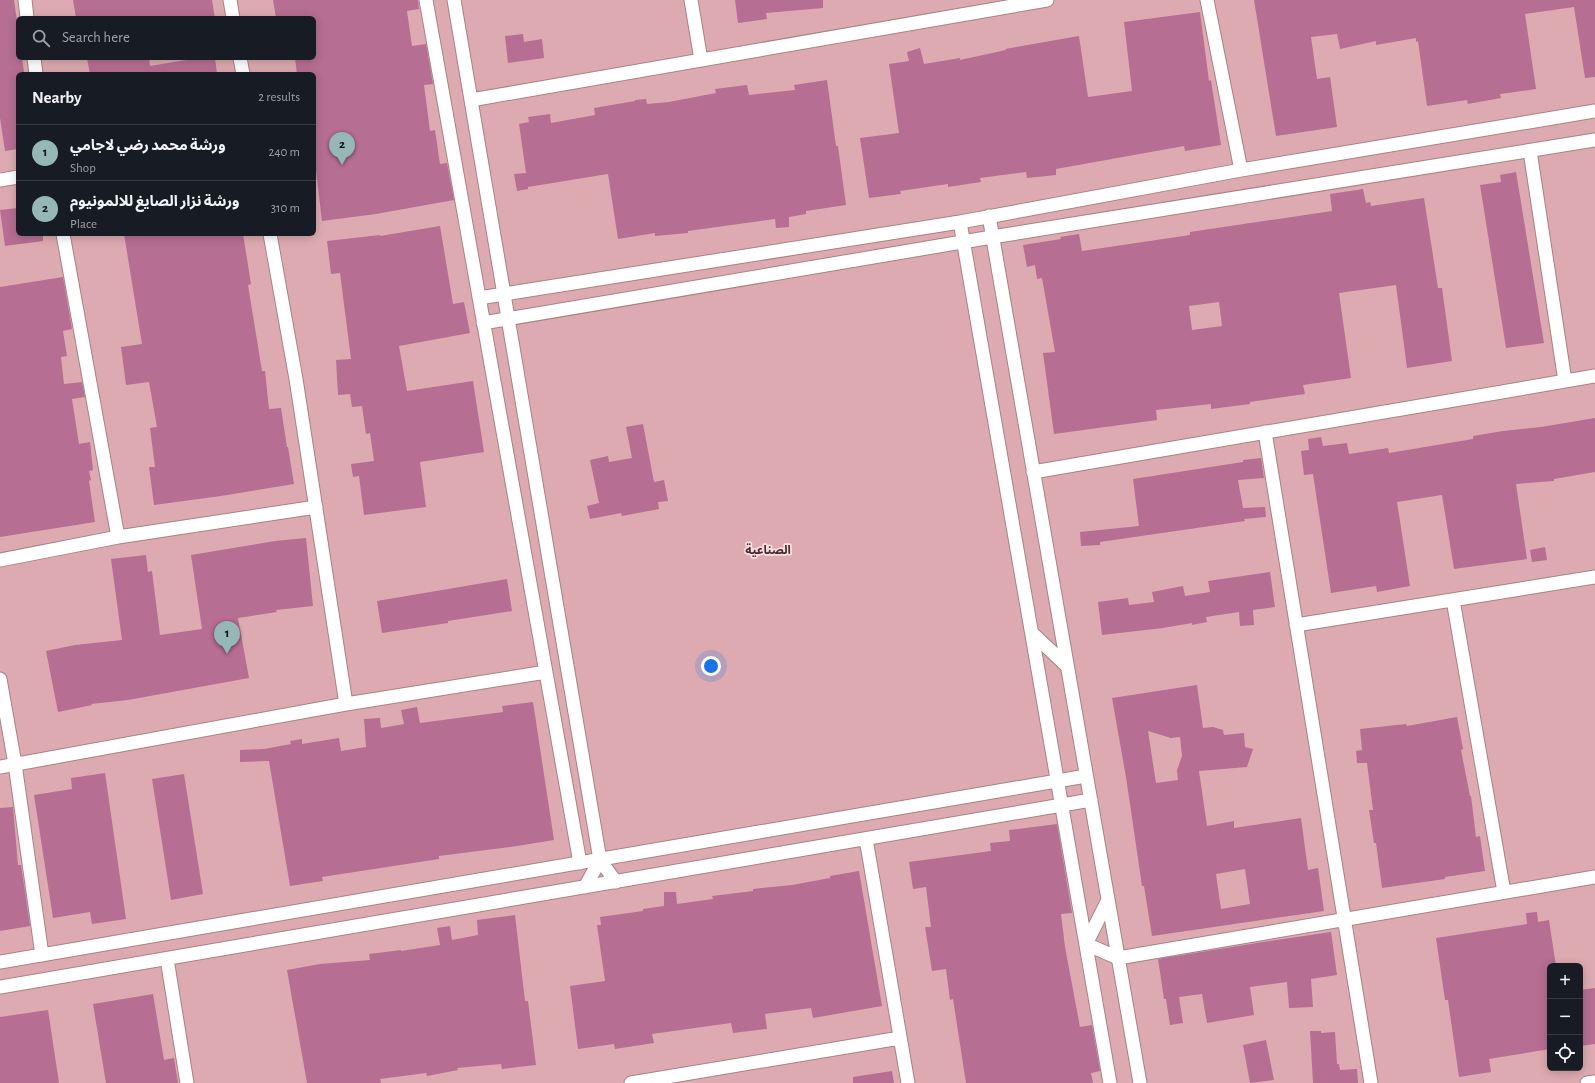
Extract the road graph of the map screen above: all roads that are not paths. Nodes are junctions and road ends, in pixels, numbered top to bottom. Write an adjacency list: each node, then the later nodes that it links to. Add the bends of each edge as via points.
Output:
1 (25, 0): 8 (street)
2 (230, 0): 9 (street)
3 (426, 0): 29 (street)
4 (454, 0): 15 (street)
5 (691, 0): 12 (street)
6 (1047, 0): 12 (street)
7 (1207, 0): 19 (street)
8 (27, 16)
9 (233, 16)
10 (34, 60): 13 (street)
11 (240, 60): 14 (street)
12 (701, 60): 15 (street)
13 (36, 72)
14 (243, 72)
15 (471, 100): 28 (street)
16 (1595, 111): 19 (street)
17 (1595, 140): 18 (street)
18 (1530, 151): 26 (street); 33 (street)
19 (1241, 170): 22 (street)
20 (16, 177): 21 (street)
21 (0, 180)
22 (989, 216): 23 (street); 26 (street)
23 (960, 222): 27 (street); 28 (street)
24 (63, 236): 37 (street)
25 (270, 236): 36 (street)
26 (992, 237): 27 (street); 35 (street)
27 (964, 242): 30 (street); 42 (street)
28 (504, 294): 29 (street); 30 (street)
29 (479, 298): 31 (street)
30 (508, 319): 31 (street); 54 (street)
31 (483, 322): 44 (street)
32 (1595, 376): 33 (street)
33 (1565, 381): 34 (street)
34 (1265, 432): 35 (street); 41 (street)
35 (1033, 472): 43 (street)
36 (316, 507): 37 (street); 46 (street)
37 (118, 537): 38 (street)
38 (0, 560)
39 (1595, 577): 40 (street)
40 (1453, 600): 41 (street); 59 (street)
41 (1296, 625): 61 (street)
42 (1032, 633): 43 (street); 50 (street)
43 (1067, 666): 49 (street)
44 (546, 672): 46 (street); 55 (street)
45 (0, 679): 47 (street)
46 (346, 704): 47 (street)
47 (15, 764): 48 (street); 63 (street)
48 (0, 767)
49 (1086, 776): 50 (street); 51 (street)
50 (1057, 781): 52 (street); 54 (street)
51 (1091, 800): 52 (street); 60 (street)
52 (1062, 805): 53 (street); 62 (street)
53 (866, 839): 57 (street); 68 (street)
54 (600, 860): 55 (street); 57 (street); 58 (street)
55 (580, 863): 63 (street)
56 (1595, 877): 59 (street)
57 (616, 882): 58 (street)
58 (585, 888): 64 (street)
59 (1504, 892): 61 (street)
60 (1108, 900): 62 (street); 65 (street)
61 (1344, 919): 65 (street); 75 (street)
62 (1086, 944): 65 (street); 73 (street)
63 (42, 955): 66 (street)
64 (168, 958): 67 (street); 70 (street)
65 (1118, 958): 74 (street)
66 (0, 962)
67 (0, 987)
68 (900, 1038): 71 (street); 72 (street)
69 (1595, 1082): 76 (street)
70 (187, 1083)
71 (631, 1083)
72 (908, 1083)
73 (1110, 1083)
74 (1140, 1083)
75 (1371, 1083)
76 (1587, 1083)

